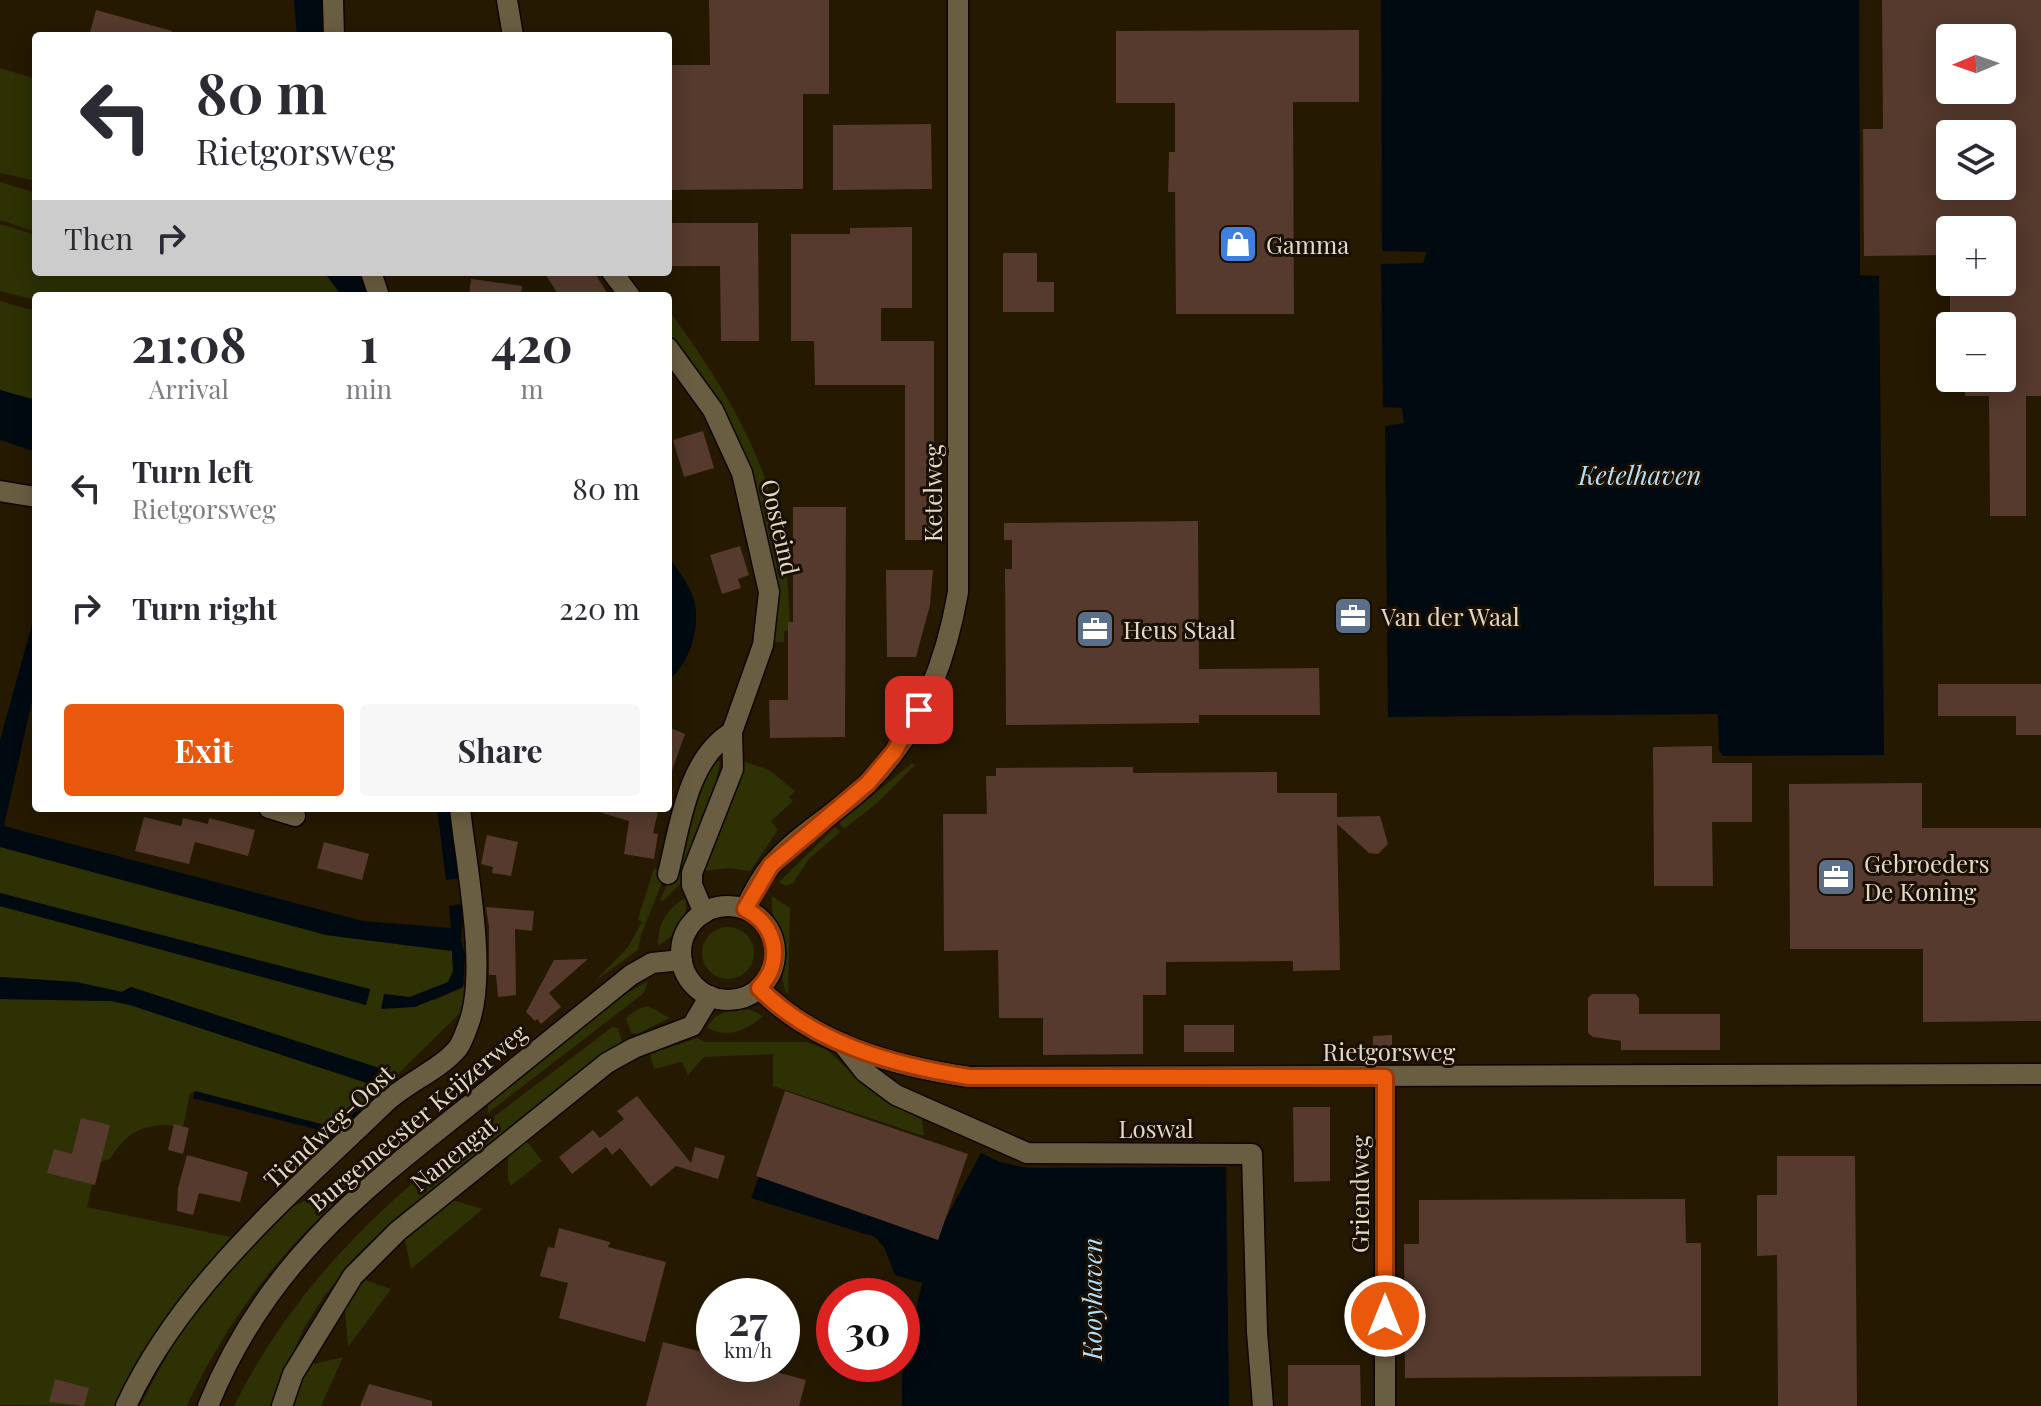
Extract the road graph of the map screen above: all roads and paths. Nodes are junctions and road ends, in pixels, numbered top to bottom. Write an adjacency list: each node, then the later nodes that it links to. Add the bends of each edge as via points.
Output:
1 (333, 0): 4 (street)
2 (507, 0): 5 (street)
3 (958, 0): 14 (street, Ketelweg, via 958,592 950,638 932,689 894,752 868,783 771,865)
4 (334, 32)
5 (512, 32)
6 (672, 354): 9 (street, Oosteind, via 713,410 742,473 769,592 763,645)
7 (6, 492): 8 (street)
8 (32, 496)
9 (732, 732): 13 (street, Oosteind, via 704,756); 15 (street, Oosteind, via 733,769 692,873)
10 (282, 812): 12 (street)
11 (460, 812): 22 (street, Tiendweg-Oost, via 475,991 471,1018 458,1047 389,1099 242,1243 175,1319)
12 (295, 816)
13 (668, 874)
14 (745, 909): 15 (street, via 724,906); 17 (street, via 766,926 774,945 771,971)
15 (704, 913): 16 (street, via 686,933)
16 (682, 960): 18 (street, via 691,981); 23 (street, Burgemeester Keijzerweg, via 652,963 631,975 401,1159 322,1230 263,1301)
17 (759, 988): 18 (street, via 735,999); 19 (street, Rietgorsweg, via 781,1010)
18 (710, 996): 24 (street, Nanengat, via 692,1026 607,1063 398,1231 353,1276 299,1363)
19 (841, 1042): 21 (street, Rietgorsweg, via 902,1065 969,1077); 25 (street, Loswal, via 865,1072 896,1095 1027,1153 1252,1154)
20 (2041, 1074): 21 (street, Rietgorsweg)
21 (1385, 1077): 26 (street, Griendweg)
22 (126, 1406)
23 (208, 1406)
24 (282, 1406)
25 (1263, 1406)
26 (1385, 1406)

